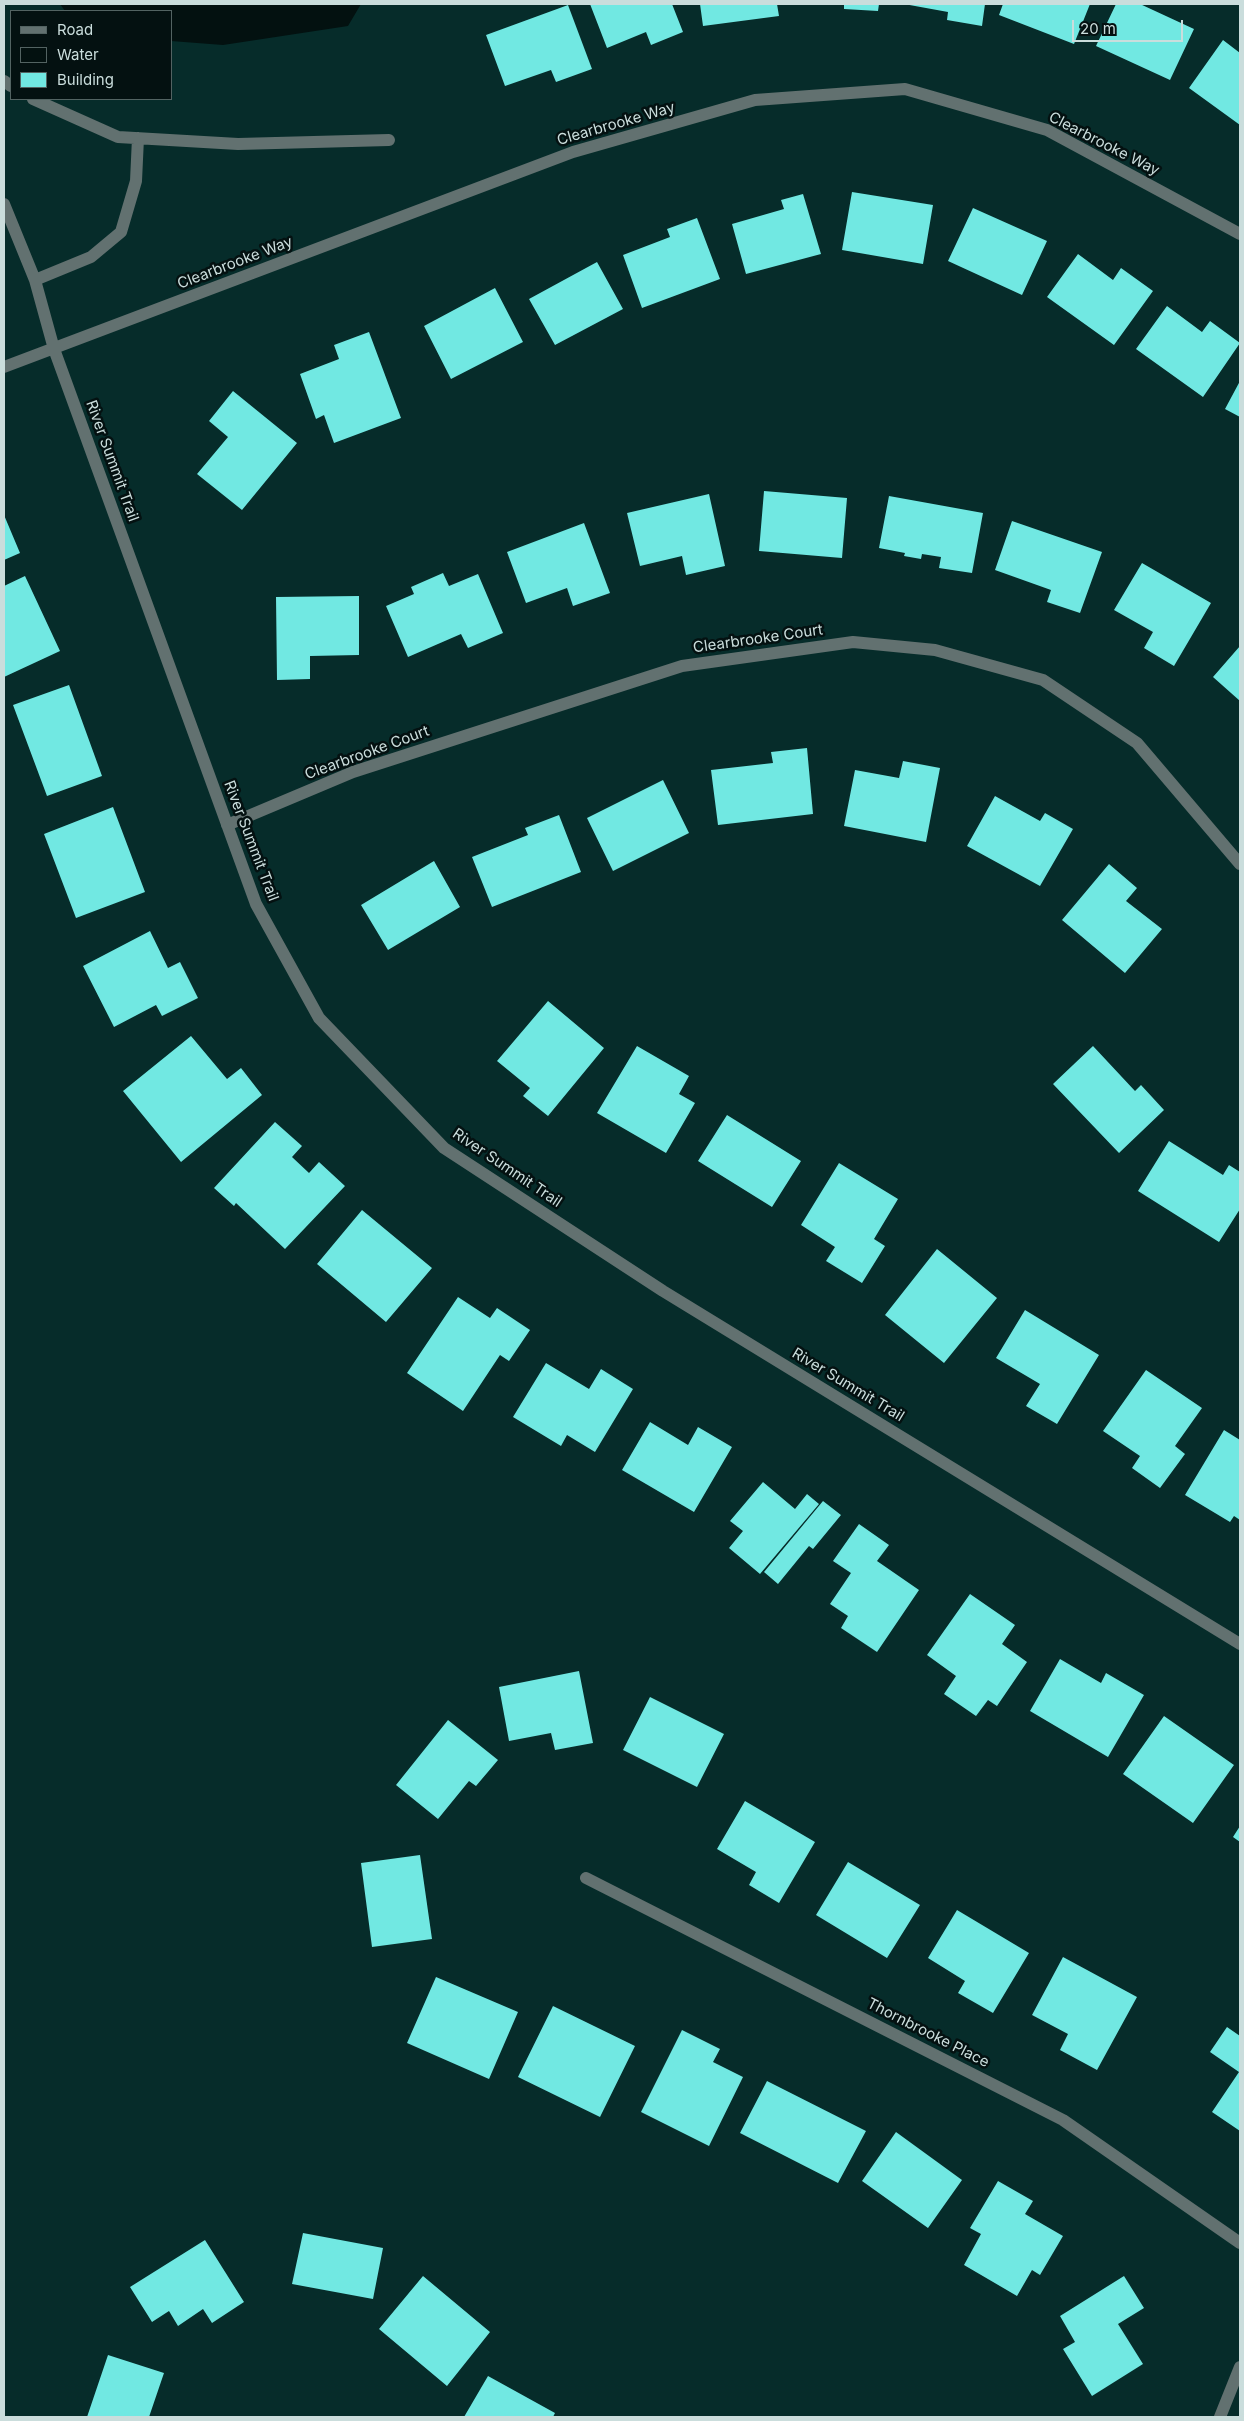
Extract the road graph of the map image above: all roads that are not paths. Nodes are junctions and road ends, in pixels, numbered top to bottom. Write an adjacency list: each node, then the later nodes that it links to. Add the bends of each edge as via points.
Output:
1 (35, 100): 2 (street, via 118,137)
2 (138, 138): 3 (street, via 238,144); 6 (street, via 136,181 121,232 91,257)
3 (389, 140)
4 (4, 204): 6 (street, River Summit Trail)
5 (1240, 234): 7 (street, Clearbrooke Way, via 1047,130 905,89 755,100 573,152)
6 (35, 280): 7 (street, River Summit Trail)
7 (54, 349): 8 (street, Clearbrooke Way); 9 (street, River Summit Trail)
8 (4, 367)
9 (228, 825): 10 (street, Clearbrooke Court, via 353,772 682,666 853,642 935,650 1043,680 1137,743); 11 (street, River Summit Trail, via 256,904 319,1018 444,1148 663,1291)
10 (1240, 864)
11 (1240, 1644)
12 (586, 1878): 13 (street, Thornbrooke Place, via 1063,2120)
13 (1240, 2243)
14 (1240, 2367): 15 (street)
15 (1220, 2417)

